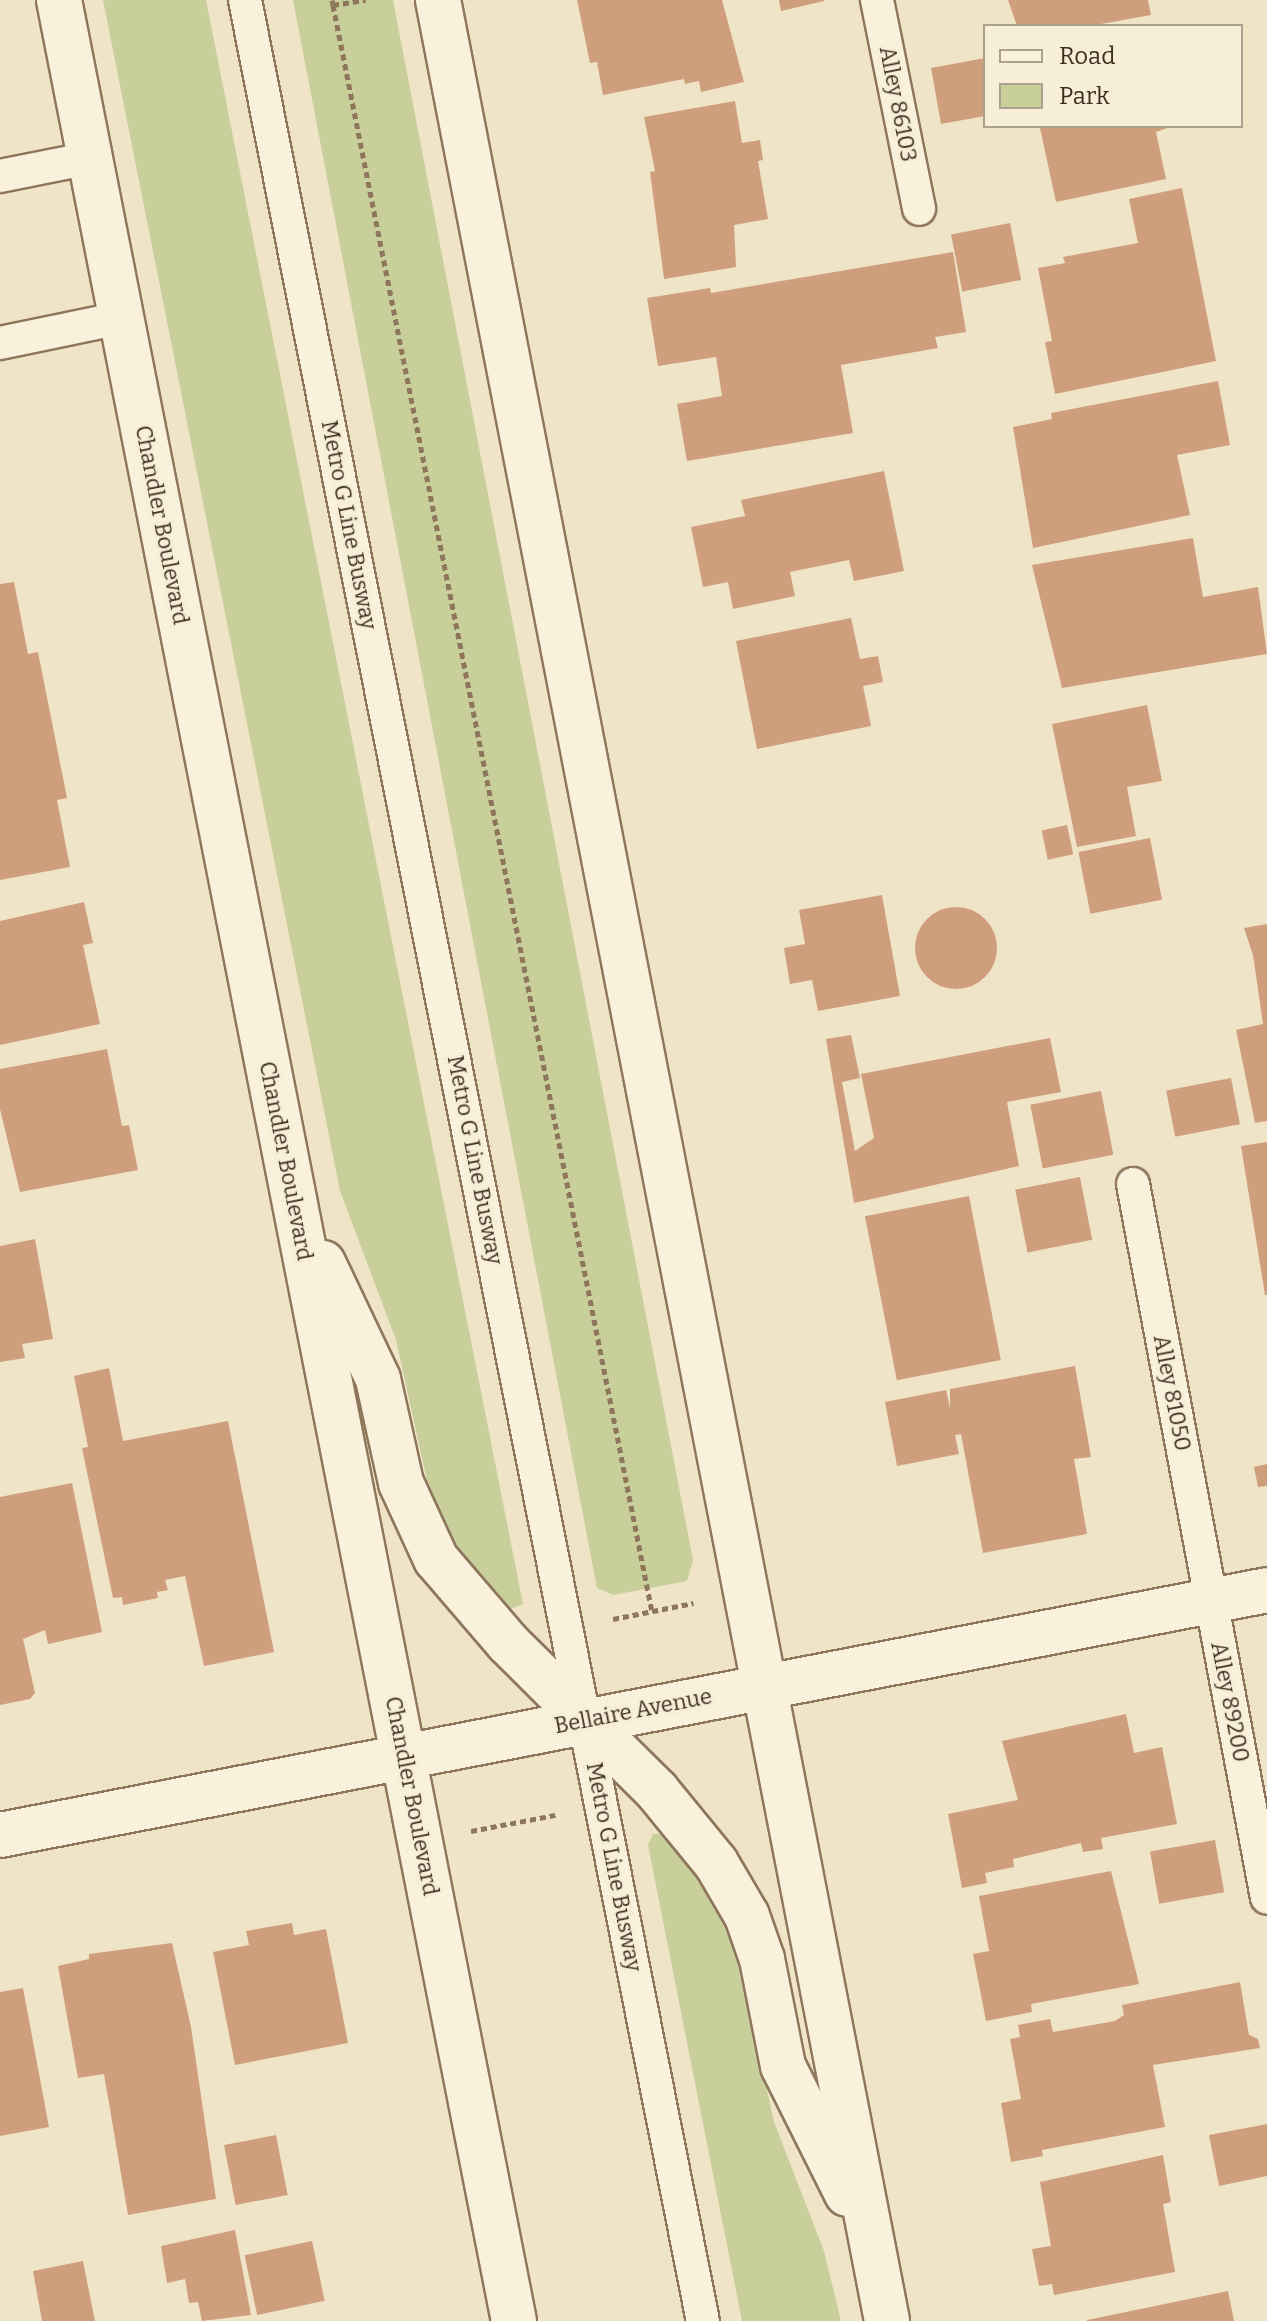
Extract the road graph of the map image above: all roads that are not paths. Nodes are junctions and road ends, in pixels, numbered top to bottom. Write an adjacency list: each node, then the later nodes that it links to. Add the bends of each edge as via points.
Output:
1 (59, 0): 5 (street, Chandler Boulevard)
2 (245, 0): 15 (lane, Metro G Line Busway)
3 (438, 0): 14 (street)
4 (877, 0): 7 (lane, Alley 86103)
5 (90, 158): 6 (lane); 8 (street, Chandler Boulevard)
6 (0, 176)
7 (919, 209)
8 (121, 318): 9 (lane); 11 (street, Chandler Boulevard)
9 (0, 343)
10 (1133, 1184): 13 (lane, Alley 81050)
11 (294, 1199): 15 (street, via 378,1379 401,1483 436,1559); 16 (street, Chandler Boulevard)
12 (1267, 1590): 13 (street, Bellaire Avenue)
13 (1211, 1602): 14 (street, Bellaire Avenue); 18 (lane, Alley 89200)
14 (762, 1685): 15 (street, Bellaire Avenue); 19 (street)
15 (586, 1721): 16 (street, Bellaire Avenue); 19 (street, via 672,1809 716,1863 747,1916 762,1959 783,2066); 21 (lane, Metro G Line Busway)
16 (404, 1757): 17 (street, Bellaire Avenue); 20 (street, Chandler Boulevard)
17 (0, 1835)
18 (1267, 1898)
19 (873, 2246): 22 (street)
20 (514, 2321)
21 (703, 2321)
22 (887, 2321)

